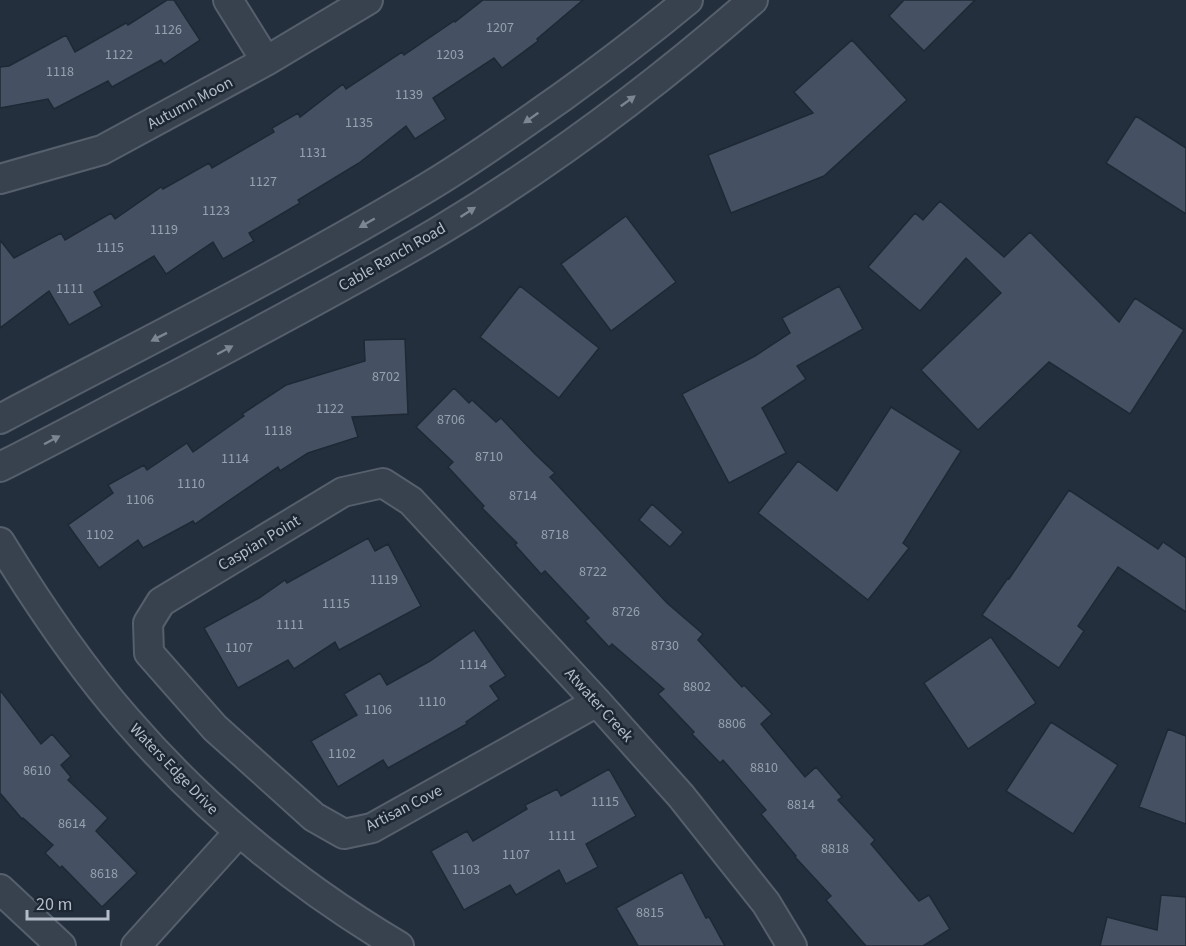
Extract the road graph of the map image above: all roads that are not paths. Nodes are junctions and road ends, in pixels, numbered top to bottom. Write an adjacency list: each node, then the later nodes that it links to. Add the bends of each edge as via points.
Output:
1 (228, 0): 5 (street)
2 (368, 0): 5 (street, Autumn Moon)
3 (688, 0): 7 (street, one-way to 7, via 526,122 425,189 265,280)
4 (753, 0): 8 (street, Cable Ranch Road, one-way to 4, via 268,327 441,230 595,126)
5 (266, 62): 6 (street, Autumn Moon, via 102,150)
6 (0, 179)
7 (0, 419)
8 (0, 467)
9 (383, 483): 11 (street, Caspian Point, via 344,492 161,602); 12 (street, Atwater Creek, via 411,501)
10 (0, 542): 13 (street, Waters Edge Drive, via 55,626 117,708 187,784)
11 (148, 623): 12 (street, Artisan Cove, via 149,653 215,728 314,817 344,834 372,828)
12 (597, 702): 18 (street, Atwater Creek, via 681,796 766,903)
13 (239, 832): 16 (street); 17 (street, Waters Edge Drive, via 308,887)
14 (0, 889): 15 (street)
15 (61, 946)
16 (136, 946)
17 (399, 946)
18 (792, 946)

